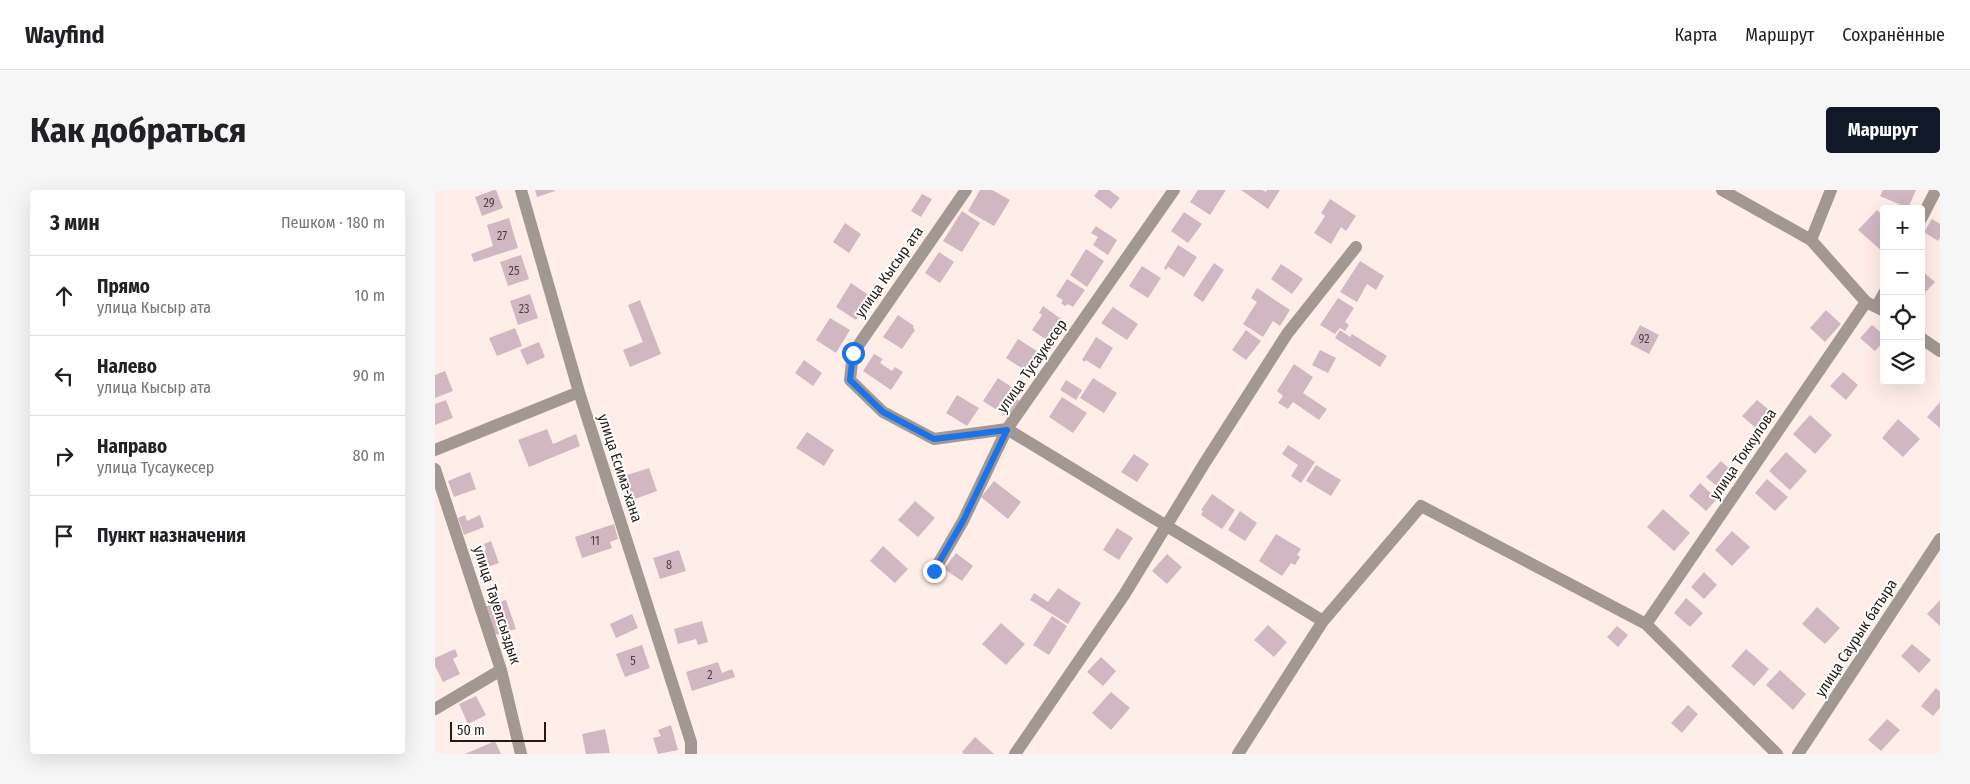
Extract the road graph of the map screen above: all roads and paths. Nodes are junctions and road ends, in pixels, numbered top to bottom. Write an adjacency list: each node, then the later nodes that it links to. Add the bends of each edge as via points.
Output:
1 (521, 190): 14 (street, улица Есима-хана)
2 (966, 190): 15 (street, улица Кысыр ата, via 853,353 850,380 883,412 934,439)
3 (1174, 190): 15 (street, улица Тусаукесер)
4 (1721, 190): 8 (street)
5 (1831, 190): 8 (street)
6 (1936, 190): 7 (street)
7 (1925, 211)
8 (1811, 240): 11 (street)
9 (1356, 247): 18 (street, via 1287,334)
10 (1883, 295): 11 (street, улица Токкулова)
11 (1876, 306): 22 (street, улица Токкулова)
12 (1924, 340): 13 (street)
13 (1940, 351)
14 (579, 392): 16 (street); 26 (street, улица Есима-хана, via 691,742)
15 (1007, 430): 18 (street); 20 (street, улица Тусаукесер, via 963,521)
16 (435, 450)
17 (435, 468): 23 (street, улица Тауелсыздык)
18 (1167, 526): 21 (street); 27 (street)
19 (1940, 539): 30 (street, улица Саурык батыра)
20 (934, 571)
21 (1323, 621): 22 (street, via 1421,506); 28 (street)
22 (1646, 624): 29 (street)
23 (501, 670): 24 (street); 25 (street, улица Тауелсыздык)
24 (435, 709)
25 (521, 754)
26 (691, 754)
27 (1015, 754)
28 (1238, 754)
29 (1777, 754)
30 (1799, 754)

